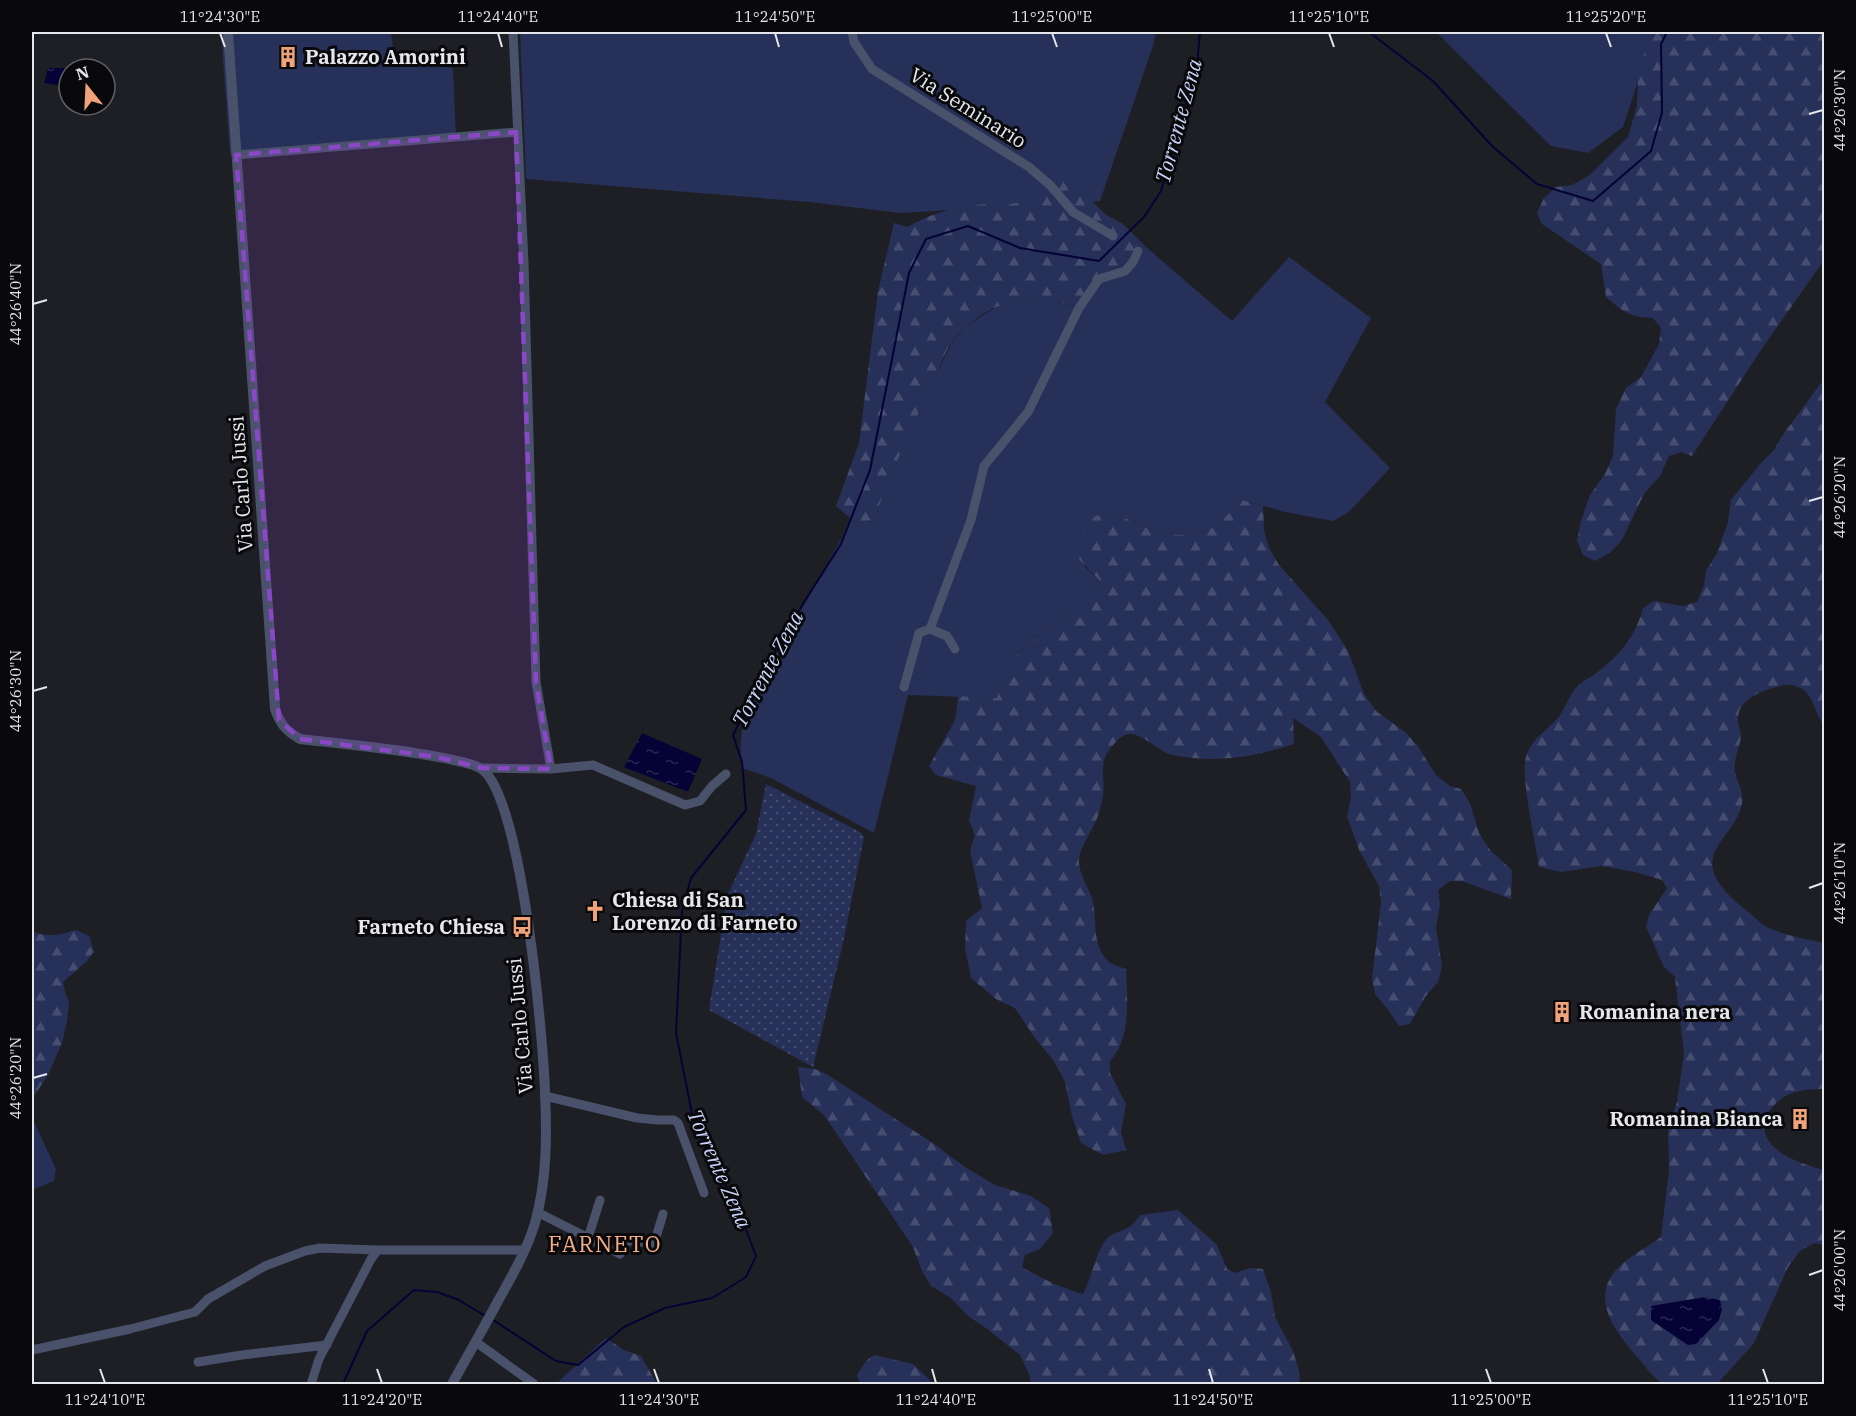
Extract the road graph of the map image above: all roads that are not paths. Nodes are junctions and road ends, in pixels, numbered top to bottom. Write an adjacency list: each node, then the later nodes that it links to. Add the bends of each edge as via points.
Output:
1 (228, 32): 5 (street, Via Carlo Jussi)
2 (513, 32): 4 (street)
3 (852, 32): 6 (street, Via Seminario, via 872,69 1029,167 1073,212)
4 (516, 132): 5 (street); 12 (street, via 524,263 536,682)
5 (236, 155): 11 (street, Via Carlo Jussi, via 275,709 279,720 300,739 437,757)
6 (1113, 236)
7 (1138, 251): 8 (street, via 1125,271 1099,279 1079,308 1028,412 984,466 971,520)
8 (930, 629): 9 (street, via 947,636); 10 (street, via 919,633)
9 (955, 649)
10 (904, 687)
11 (482, 768): 12 (street, Via Carlo Jussi); 14 (street, Via Carlo Jussi, via 500,796 514,844 542,1034)
12 (551, 769): 13 (street, Via Carlo Jussi, via 593,765 685,806 700,801)
13 (726, 774)
14 (545, 1096): 15 (street, via 637,1118 674,1119); 17 (street, Via Carlo Jussi, via 545,1149)
15 (704, 1193)
16 (600, 1200): 19 (street)
17 (537, 1212): 19 (street); 21 (street, Via Carlo Jussi)
18 (663, 1214): 19 (street, via 654,1244 628,1240 620,1254)
19 (588, 1238)
20 (378, 1250): 21 (street); 23 (street); 24 (street, via 305,1251 265,1266 208,1299 195,1312)
21 (523, 1250): 22 (street, Via Carlo Jussi)
22 (481, 1339): 27 (street, Via Carlo Jussi); 28 (street)
23 (327, 1345): 25 (street); 26 (street)
24 (32, 1350)
25 (198, 1362)
26 (311, 1384)
27 (452, 1384)
28 (534, 1384)

